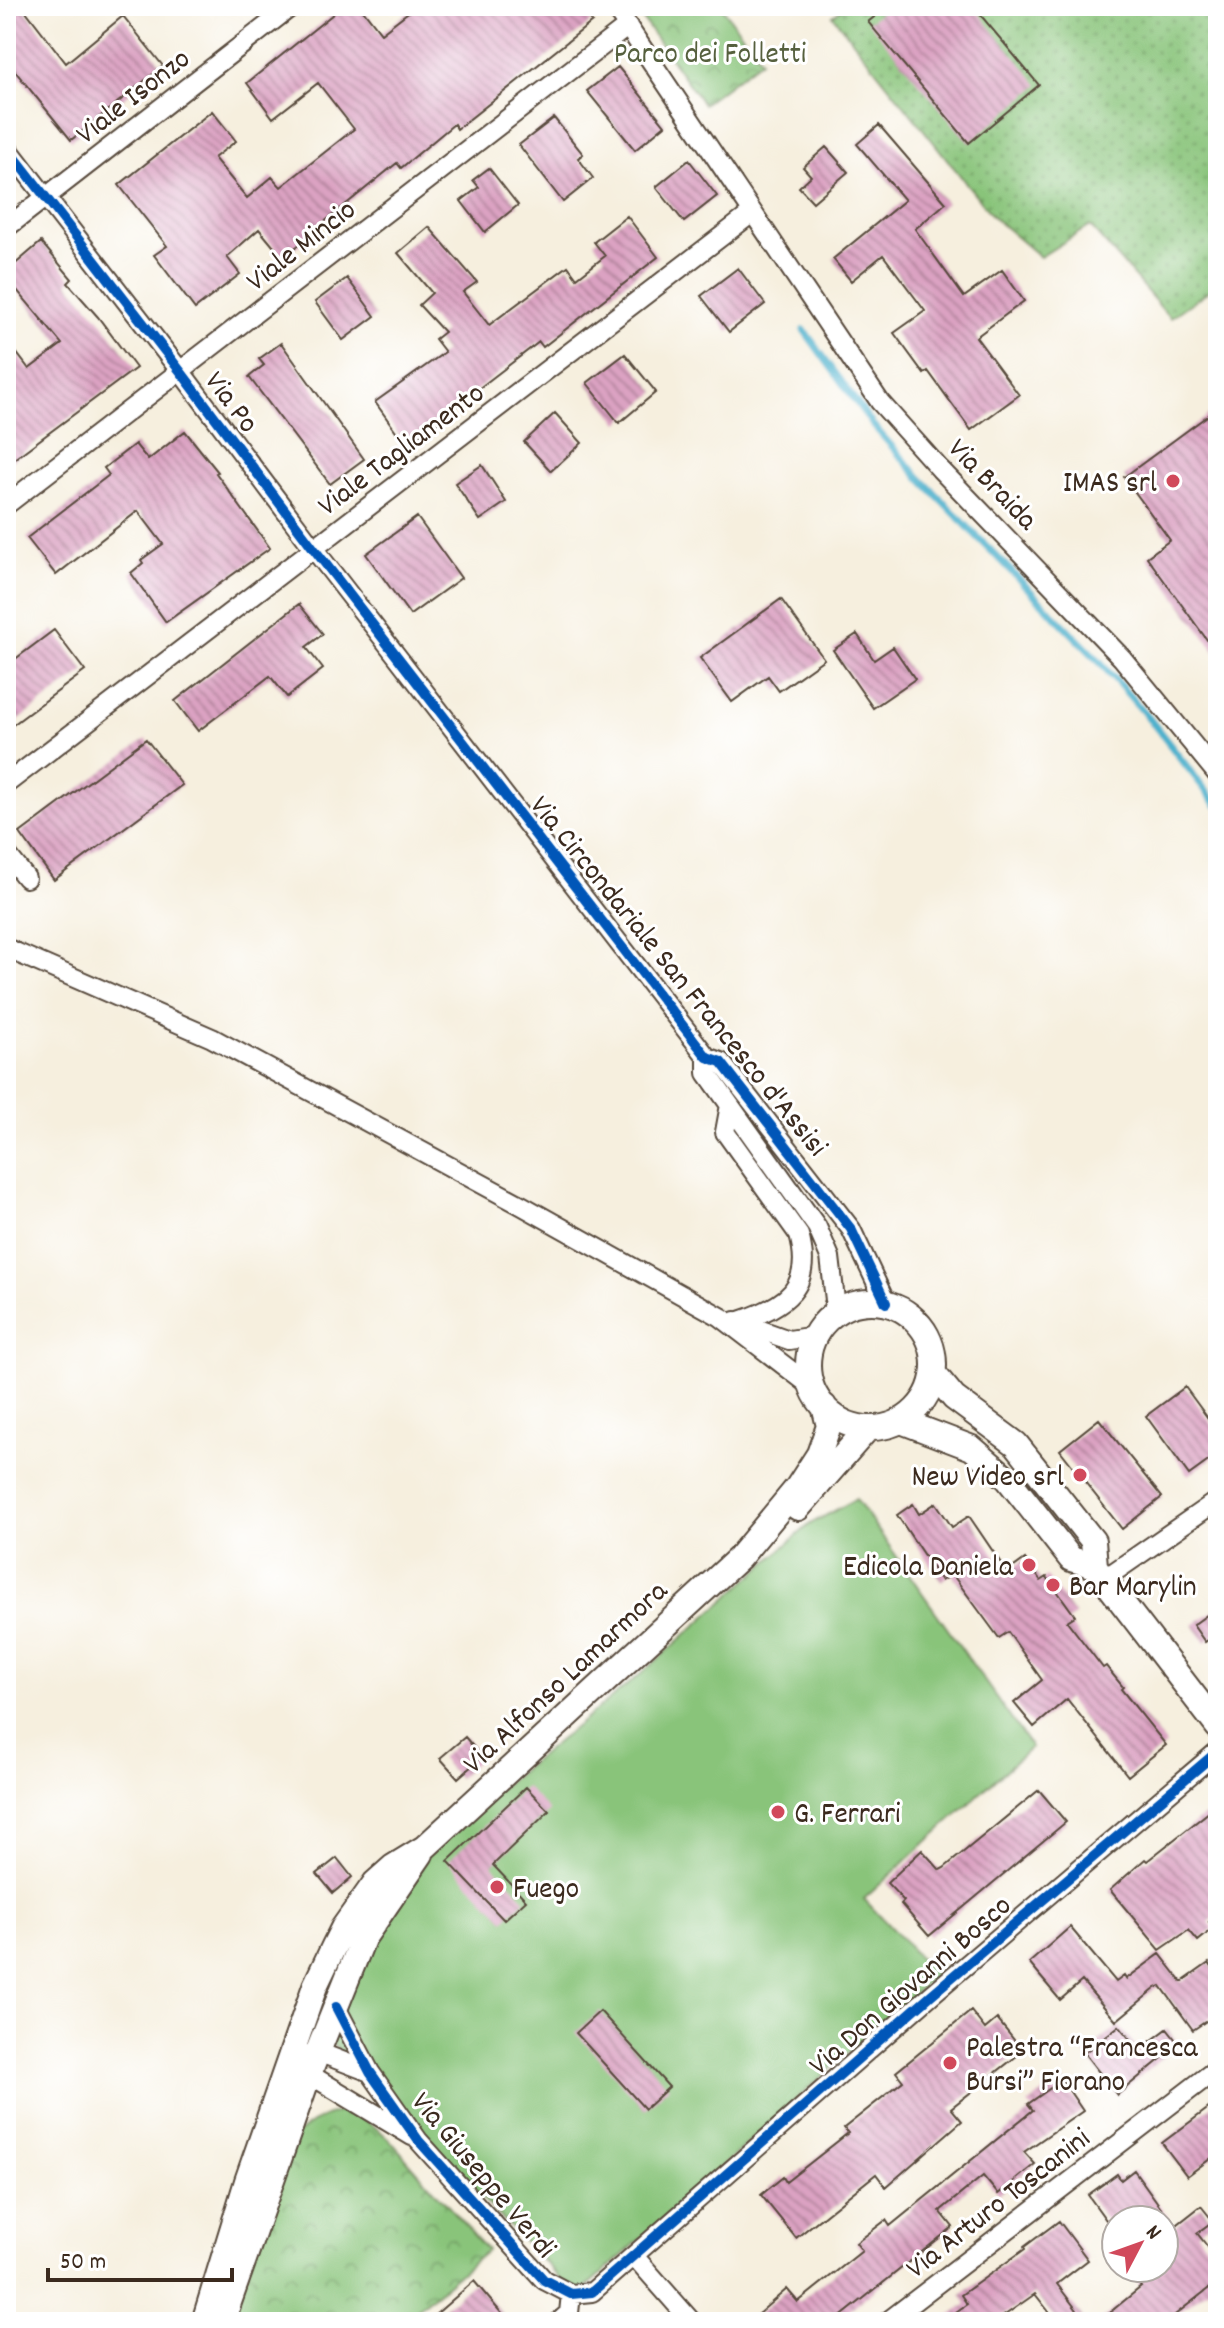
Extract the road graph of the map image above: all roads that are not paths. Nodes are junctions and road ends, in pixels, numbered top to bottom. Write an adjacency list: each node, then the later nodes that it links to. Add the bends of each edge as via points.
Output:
1 (292, 6): 5 (street, Viale Isonzo)
2 (614, 6): 3 (street, Via Braida)
3 (628, 26): 6 (street, Via Braida); 8 (street, Viale Mincio)
4 (6, 146): 5 (street, Via Po)
5 (46, 198): 7 (street, Viale Isonzo); 8 (street, Via Po)
6 (752, 213): 10 (street, Viale Tagliamento); 12 (street, Via Braida, via 880,402 1122,658)
7 (6, 228)
8 (181, 372): 9 (street, Viale Mincio); 10 (street, Via Po)
9 (6, 505)
10 (314, 549): 11 (street, Via Po); 13 (street, Viale Tagliamento)
11 (421, 686): 17 (street, Via Circondariale San Francesco d'Assisi)
12 (1218, 775)
13 (6, 784)
14 (6, 853): 15 (street)
15 (26, 878)
16 (6, 948): 21 (street, via 212,1038)
17 (707, 1057): 18 (street, Via Circondariale San Francesco d'Assisi, via 707,1073); 19 (street, Via Circondariale San Francesco d'Assisi, via 721,1062 851,1229)
18 (730, 1105): 20 (street, Via Circondariale San Francesco d'Assisi, via 817,1227 830,1257 835,1300); 21 (street, Via Circondariale San Francesco d'Assisi, via 725,1132 799,1235 804,1252 801,1280 788,1297 767,1312)
19 (886, 1303): 20 (street, via 857,1303); 23 (street, via 918,1322 934,1355)
20 (831, 1315): 22 (street)
21 (730, 1319): 22 (street, via 789,1340); 24 (street)
22 (815, 1336): 24 (street, via 808,1369)
23 (934, 1374): 25 (street, via 923,1401); 29 (street, via 954,1398 1016,1444 1093,1541)
24 (818, 1396): 26 (street, via 836,1418); 28 (street, via 829,1426 819,1454)
25 (901, 1421): 26 (street); 29 (street, via 972,1448 1008,1479 1071,1559)
26 (868, 1428): 28 (street, via 804,1503)
27 (1218, 1500): 29 (street)
28 (746, 1550): 32 (street, Via Alfonso Lamarmora)
29 (1099, 1572): 30 (street)
30 (1218, 1727)
31 (1218, 1751): 40 (street, Via Don Giovanni Bosco)
32 (424, 1848): 33 (street, Via Alfonso Lamarmora, via 375,1883); 34 (street, Via Alfonso Lamarmora, via 363,1939)
33 (334, 1946): 35 (street, Via Alfonso Lamarmora); 39 (street, Via Alfonso Lamarmora)
34 (336, 2007): 35 (street, Via Alfonso Lamarmora); 37 (street, Via Giuseppe Verdi)
35 (309, 2061): 37 (street); 38 (street, Via Giuseppe Verdi); 39 (street, Via Alfonso Lamarmora, via 267,2154); 43 (street, Via Alfonso Lamarmora)
36 (1218, 2068): 46 (street, Via Arturo Toscanini)
37 (370, 2072): 38 (street, Via Giuseppe Verdi)
38 (418, 2140): 41 (street, Via Giuseppe Verdi, via 544,2280)
39 (247, 2181): 42 (street, Via Alfonso Lamarmora)
40 (634, 2256): 41 (street, Via Giuseppe Verdi, via 592,2292); 45 (street)
41 (571, 2294): 44 (street, via 569,2313)
42 (204, 2322)
43 (222, 2322)
44 (559, 2322)
45 (692, 2322)
46 (887, 2322)

